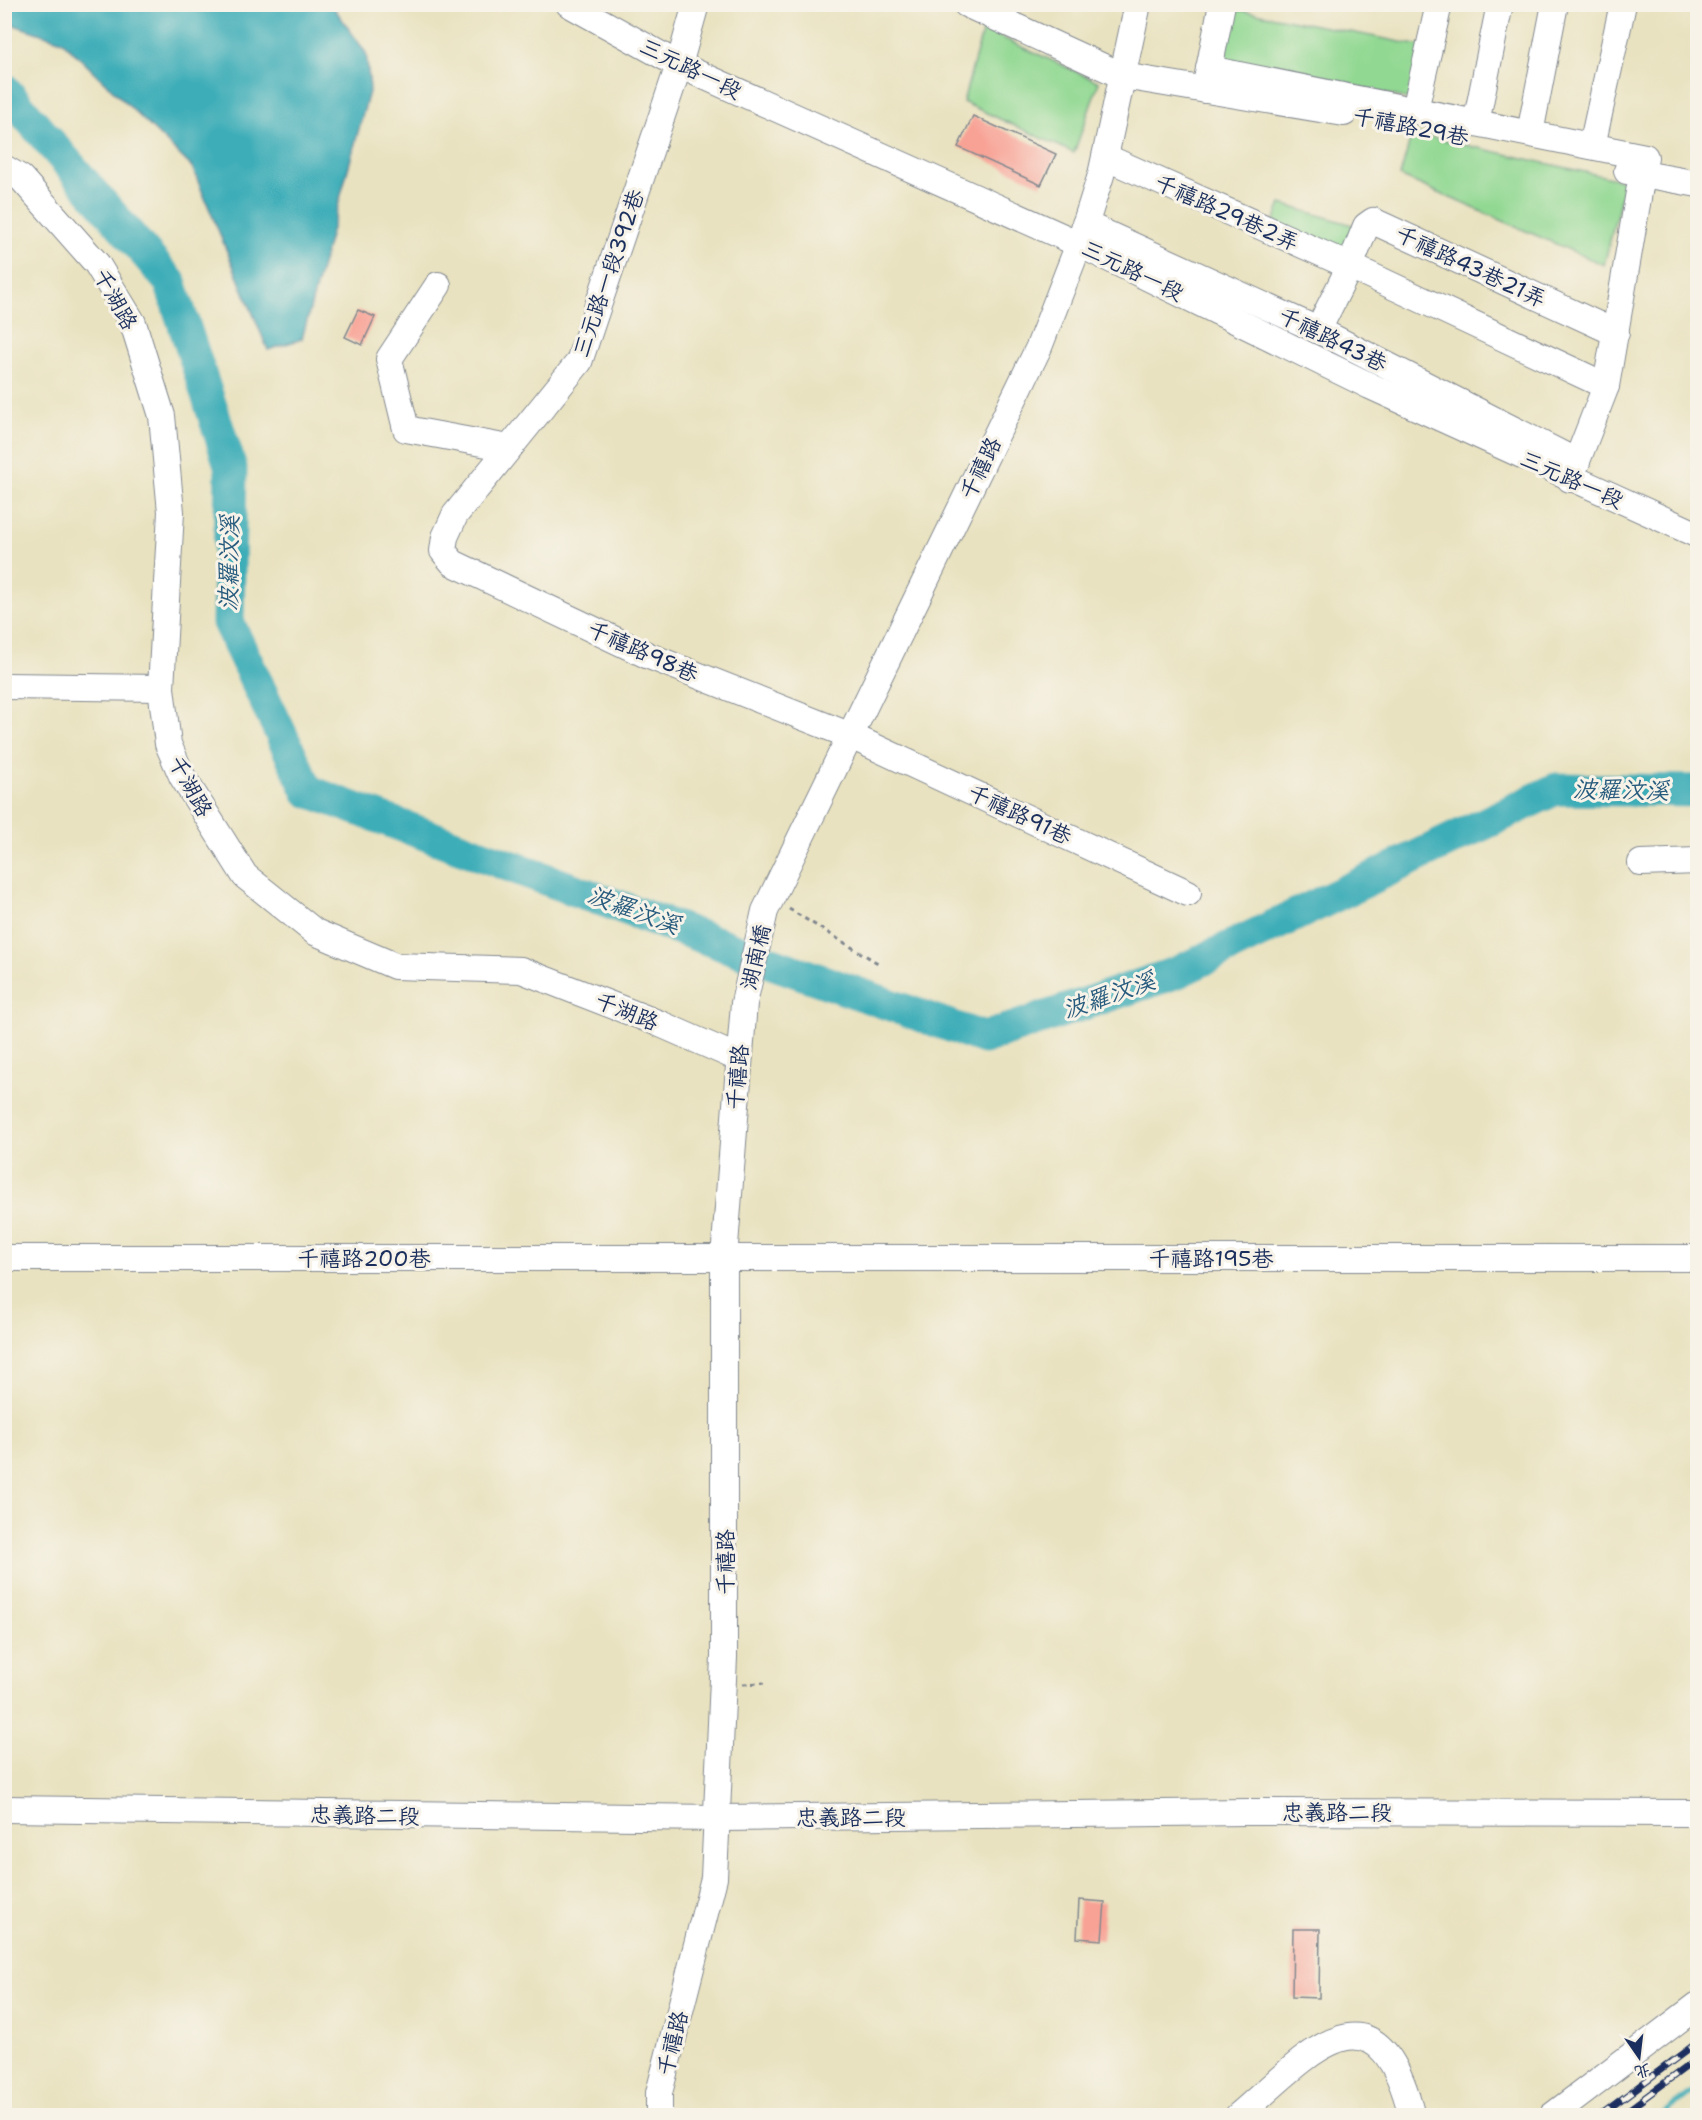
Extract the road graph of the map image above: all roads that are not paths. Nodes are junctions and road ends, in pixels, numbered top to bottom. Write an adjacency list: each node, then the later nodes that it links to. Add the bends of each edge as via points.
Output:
1 (569, 4): 10 (street, 三元路一段)
2 (696, 4): 10 (street, 三元路一段392巷)
3 (966, 4): 11 (street, 千禧路29巷)
4 (1138, 4): 11 (street, 千禧路)
5 (1222, 4): 12 (street)
6 (1439, 4): 13 (street)
7 (1500, 4): 14 (street)
8 (1556, 4): 15 (street)
9 (1623, 4): 16 (street)
10 (680, 65): 21 (street, 三元路一段); 27 (street, 三元路一段392巷, via 579,362)
11 (1124, 76): 12 (street, 千禧路29巷); 17 (street, 千禧路)
12 (1207, 79): 13 (street); 19 (street, 千禧路29巷)
13 (1415, 110): 14 (street)
14 (1476, 123): 15 (street)
15 (1530, 133): 16 (street)
16 (1592, 146): 19 (street, via 1645,157)
17 (1105, 157): 21 (street, 千禧路); 22 (street, 千禧路29巷2弄)
18 (4, 168): 32 (street, 千湖路, via 21,178 97,264 133,323 162,416 171,512)
19 (1641, 175): 20 (street, 千禧路29巷); 25 (street)
20 (1698, 184)
21 (1082, 234): 24 (street, 千禧路43巷); 28 (street, 三元路一段, via 1370,386); 33 (street, 千禧路, via 1039,347)
22 (1350, 266): 24 (street, 千禧路43巷21弄); 25 (street, 千禧路43巷21弄, via 1366,226 1373,221); 26 (street)
23 (438, 285): 27 (street, via 389,359 406,429)
24 (1318, 330): 28 (street, 千禧路43巷)
25 (1616, 333): 26 (street)
26 (1606, 386): 28 (street)
27 (509, 448): 30 (street, 三元路一段392巷, via 456,515)
28 (1574, 470): 29 (street, 三元路一段)
29 (1698, 535)
30 (443, 551): 33 (street, 千禧路98巷, via 453,563 649,656)
31 (4, 686): 32 (street)
32 (161, 688): 39 (street, 千湖路, via 168,744 182,776 226,846 245,876 315,932 395,966 521,970)
33 (851, 736): 36 (street, 千禧路91巷); 37 (street, 千禧路)
34 (1698, 861): 35 (street)
35 (1641, 863)
36 (1188, 893)
37 (769, 905): 38 (street, 湖南橋)
38 (744, 1003): 39 (street, 千禧路)
39 (738, 1058): 41 (street, 千禧路)
40 (4, 1258): 41 (street, 千禧路200巷)
41 (724, 1258): 42 (street, 千禧路195巷); 45 (street, 千禧路, via 724,1657)
42 (1698, 1258)
43 (4, 1809): 45 (street, 忠義路二段)
44 (1698, 1812): 45 (street, 忠義路二段)
45 (717, 1818): 47 (street, 千禧路, via 714,1878 659,2093)
46 (1698, 2005): 50 (street)
47 (659, 2115)
48 (1238, 2115): 49 (street, via 1302,2059 1330,2040 1351,2037 1366,2038 1388,2057)
49 (1412, 2115)
50 (1552, 2115)

